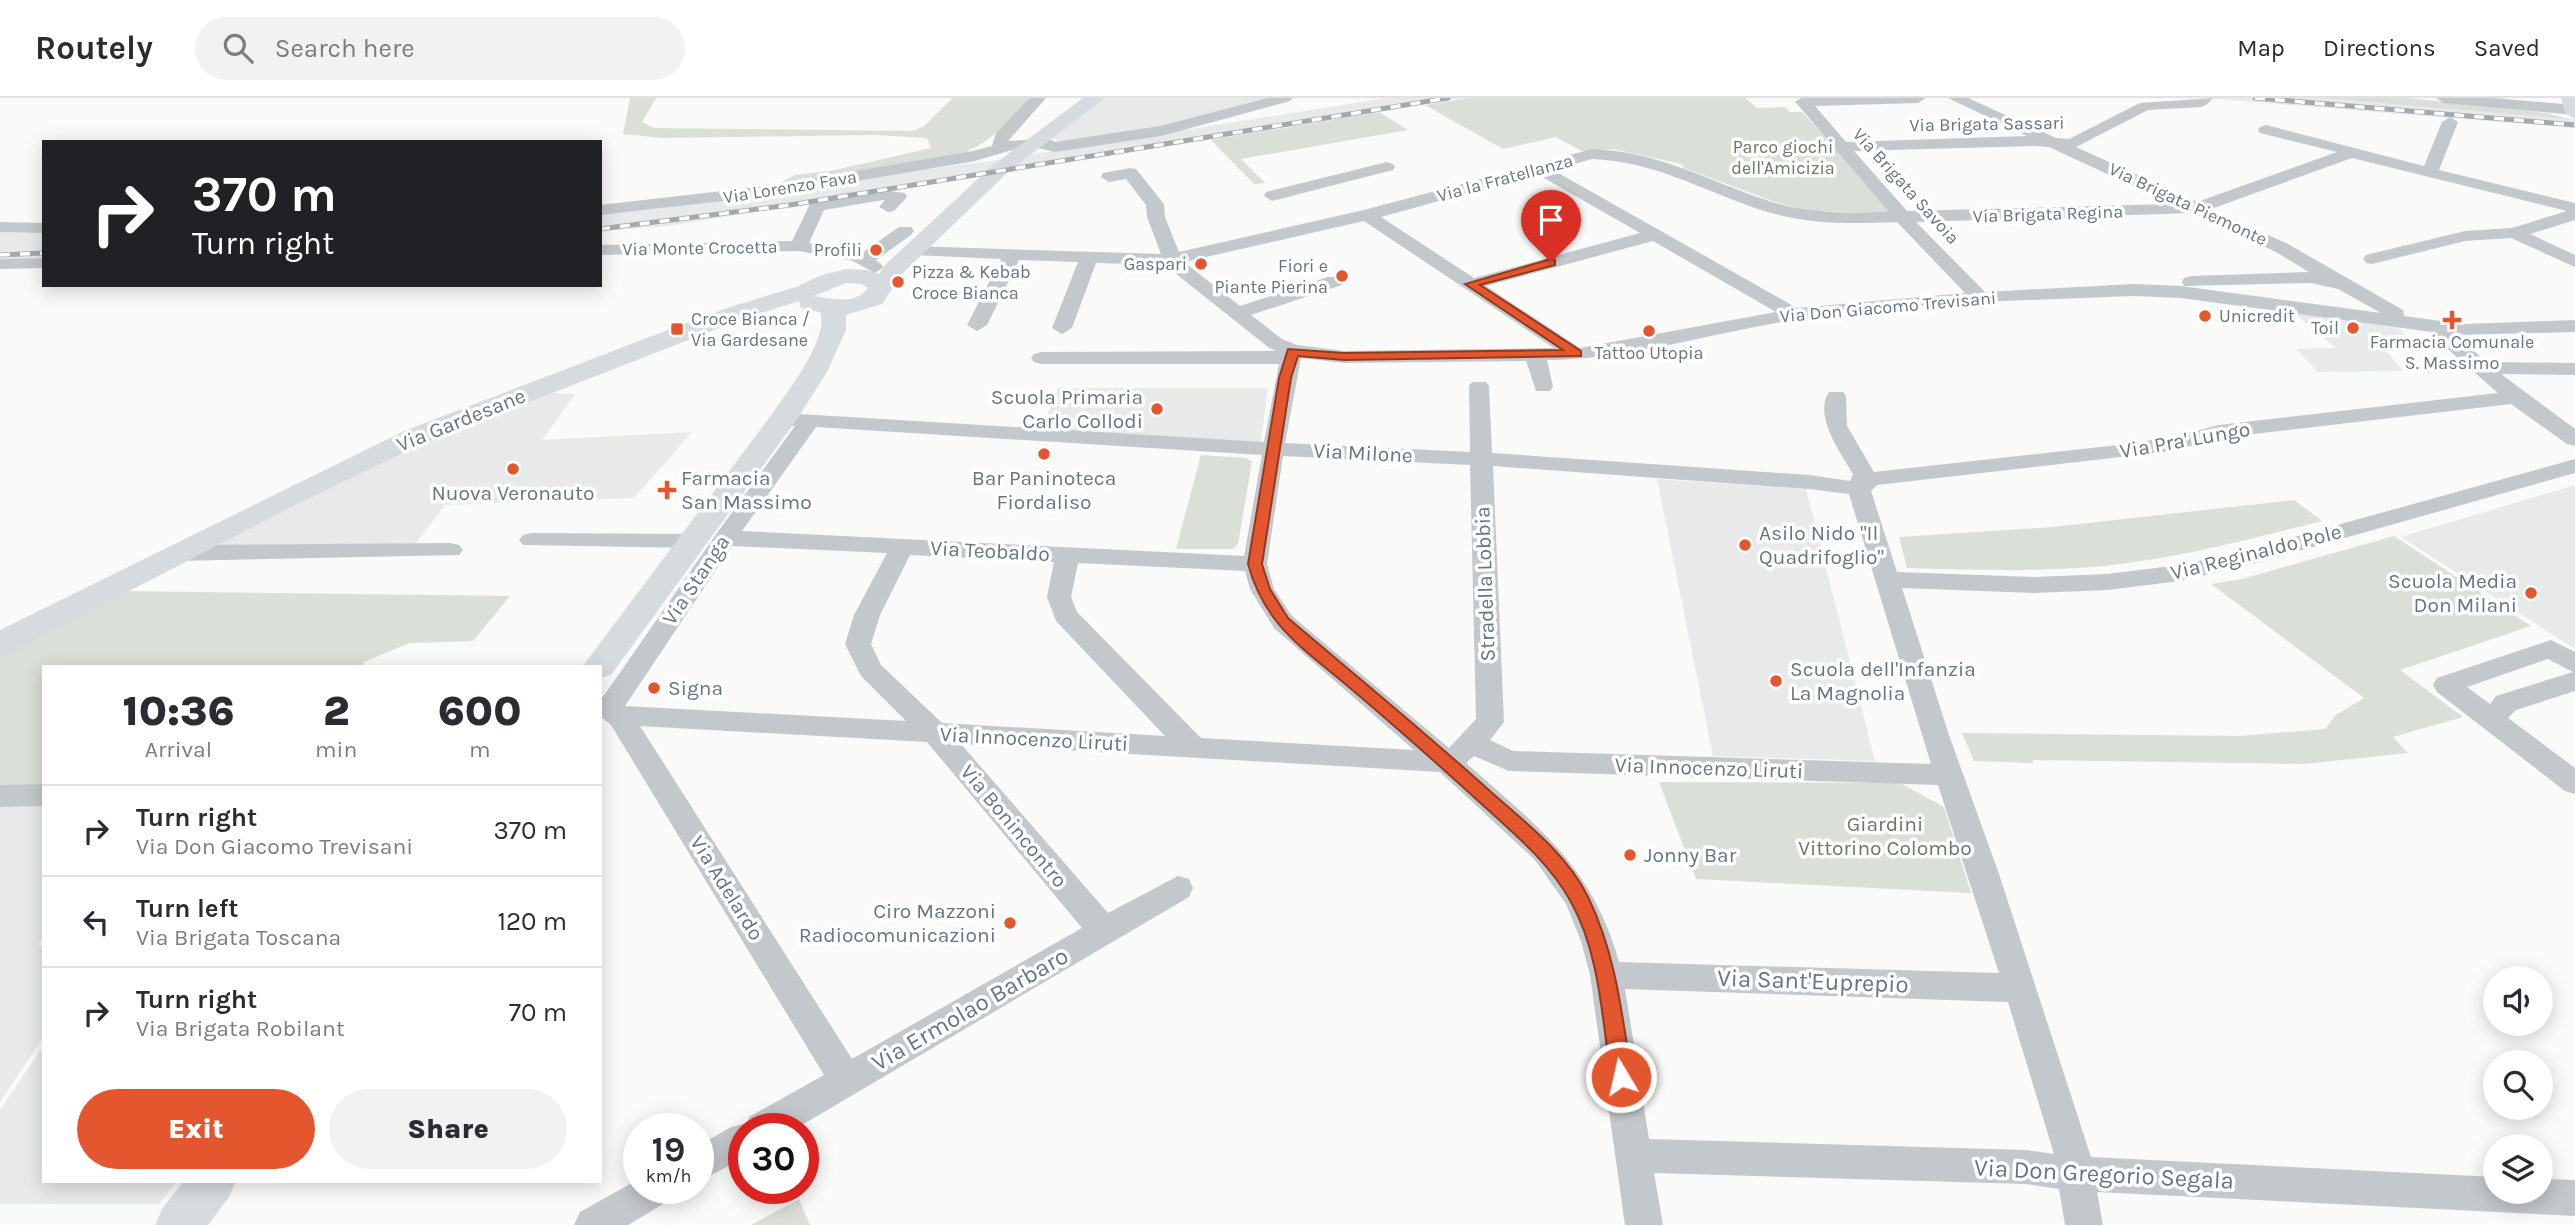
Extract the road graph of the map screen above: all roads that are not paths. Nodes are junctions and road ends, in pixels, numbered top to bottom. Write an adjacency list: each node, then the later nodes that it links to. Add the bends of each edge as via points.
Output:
1 (1038, 98): 19 (street, via 1002,136 999,144)
2 (1082, 98): 19 (main road)
3 (1096, 98): 19 (main road)
4 (1918, 98): 10 (street)
5 (1956, 98): 16 (street, Via Brigata Piemonte)
6 (2205, 98): 16 (street, Via Brigata Sassari, via 2145,106 2071,144)
7 (2444, 98): 11 (street)
8 (2571, 98): 11 (main road)
9 (1281, 99): 19 (street, via 1161,131 1044,145)
10 (1802, 102): 17 (street, Via Brigata Savoia)
11 (2575, 111)
12 (2450, 122): 22 (street)
13 (2322, 125): 15 (street)
14 (2266, 130): 15 (street)
15 (2308, 140): 18 (street)
16 (2053, 142): 17 (street, Via Brigata Sassari); 25 (street, Via Brigata Piemonte)
17 (1842, 147): 29 (street, Via Brigata Savoia)
18 (2351, 153): 22 (street); 25 (street, Via Brigata Regina)
19 (1004, 155): 26 (street, Via Lorenzo Fava, via 774,190); 35 (main road); 45 (main road, via 904,247)
20 (1387, 167): 32 (street, via 1266,191)
21 (1540, 169): 28 (street, Via la Fratellanza); 29 (street, Via la Fratellanza, via 1592,154 1628,156 1797,214 1848,220); 34 (street)
22 (2430, 172): 27 (street)
23 (1109, 177): 41 (street, via 1130,173 1155,204)
24 (888, 206): 36 (street, Via Monte Crocetta, via 899,197 883,195 817,206)
25 (2197, 208): 29 (street, Via Brigata Regina); 46 (street, Via Brigata Piemonte, via 2282,248)
26 (602, 210)
27 (2575, 211): 33 (street)
28 (1367, 215): 32 (street, Via la Fratellanza); 48 (street)
29 (1904, 219): 50 (street, Via Brigata Savoia)
30 (0, 227): 31 (street)
31 (42, 228)
32 (1308, 228): 41 (street, Via la Fratellanza)
33 (2514, 233): 40 (street, via 2465,236); 42 (street)
34 (1657, 234): 48 (street); 54 (street)
35 (910, 240): 38 (street); 45 (main road, via 894,269)
36 (799, 246): 37 (street, Via Monte Crocetta); 45 (street, Via Monte Crocetta, via 828,249)
37 (602, 250)
38 (1012, 256): 39 (street); 56 (street)
39 (1090, 257): 41 (street); 58 (street)
40 (2372, 259)
41 (1170, 260): 53 (street, Via Don Giacomo Trevisani)
42 (2575, 262)
43 (42, 263): 44 (street)
44 (0, 264)
45 (869, 272): 51 (main road, via 838,277); 52 (main road, via 877,296)
46 (2318, 274): 49 (street, Via Don Giacomo Trevisani, via 2176,283); 55 (street, Via Brigata Piemonte)
47 (1335, 281): 53 (street)
48 (1471, 284): 61 (street)
49 (2160, 290): 50 (street, Via Don Giacomo Trevisani); 55 (street, Via Don Giacomo Trevisani)
50 (1980, 297): 54 (street, Via Don Giacomo Trevisani)
51 (822, 299): 52 (main road, Via Gardesane); 70 (main road, via 834,317 834,330); 81 (main road, Via Gardesane, via 754,308 414,438)
52 (861, 305): 70 (main road, via 827,373)
53 (1238, 313): 60 (street, Via Don Giacomo Trevisani, via 1275,344)
54 (1794, 314): 61 (street, Via Don Giacomo Trevisani)
55 (2412, 324): 59 (street, Via Don Giacomo Trevisani)
56 (977, 325)
57 (2575, 326): 59 (street, Via Don Giacomo Trevisani)
58 (1062, 328)
59 (2439, 328): 64 (street)
60 (1293, 351): 62 (street, Via Don Giacomo Trevisani, via 1344,357); 63 (street, Via Don Giacomo Trevisani, via 1275,359); 72 (street)
61 (1576, 354): 62 (street, Via Don Giacomo Trevisani)
62 (1535, 355): 67 (street)
63 (1041, 358)
64 (2480, 368): 65 (street); 69 (street)
65 (2575, 369)
66 (1479, 386): 73 (street, Stradella Lobbia)
67 (1543, 387)
68 (1836, 396): 75 (street, via 1836,426 1864,474)
69 (2515, 397): 71 (street); 75 (street, Via Pra' Lungo, via 2219,432 2118,452 1871,479)
70 (796, 421): 72 (street, Via Milone); 76 (street, Via Stanga); 78 (main road, Via Stanga)
71 (2575, 439)
72 (1273, 449): 73 (street, Via Milone); 83 (street)
73 (1481, 458): 75 (street, Via Milone); 92 (street, Stradella Lobbia, via 1490,722)
74 (2575, 466): 84 (street, Via Reginaldo Pole, via 2180,573 2035,585)
75 (1858, 489): 84 (street)
76 (725, 538): 79 (street, Via Teobaldo); 89 (street, Via Stanga)
77 (531, 540): 78 (street, Via Stanga)
78 (694, 541): 87 (main road, Via Stanga)
79 (902, 547): 82 (street, Via Teobaldo); 91 (street, Via Bonincontro, via 867,615 858,644 870,670)
80 (451, 550): 81 (street, Via Gardesane)
81 (176, 553): 85 (main road, Via Gardesane)
82 (1068, 555): 83 (street, Via Teobaldo); 93 (street, via 1059,597 1065,615)
83 (1255, 564): 94 (street, via 1262,589 1283,622)
84 (1887, 580): 95 (street)
85 (0, 644)
86 (2575, 664): 90 (street, via 2551,649 2446,685)
87 (601, 665)
88 (2575, 681): 90 (street, via 2506,703)
89 (611, 710): 91 (street, Via Innocenzo Liruti); 103 (street, Via Adelardo)
90 (2491, 720): 96 (street)
91 (936, 734): 93 (street, Via Innocenzo Liruti); 100 (street, Via Bonincontro)
92 (1473, 744): 94 (street, Stradella Lobbia); 95 (street, Via Innocenzo Liruti, via 1509,761)
93 (1195, 749): 94 (street, Via Innocenzo Liruti)
94 (1447, 762): 101 (street, via 1546,852 1579,898)
95 (1950, 775): 102 (street)
96 (2575, 783)
97 (42, 795): 98 (street)
98 (0, 796)
99 (1178, 888): 100 (street, Via Ermolao Barbaro)
100 (1104, 932): 103 (street, Via Ermolao Barbaro)
101 (1606, 975): 102 (street, Via Sant'Euprepio); 105 (street)
102 (2020, 988): 106 (street)
103 (847, 1081): 104 (street, Via Ermolao Barbaro)
104 (790, 1113)
105 (1633, 1155): 106 (street, Via Don Gregorio Segala, via 2026,1167); 112 (street)
106 (2076, 1174): 108 (street, Via Don Gregorio Segala); 113 (street)
107 (211, 1183): 110 (main road)
108 (2575, 1198)
109 (629, 1204): 111 (street)
110 (179, 1225)
111 (593, 1225)
112 (1644, 1225)
113 (2084, 1225)

